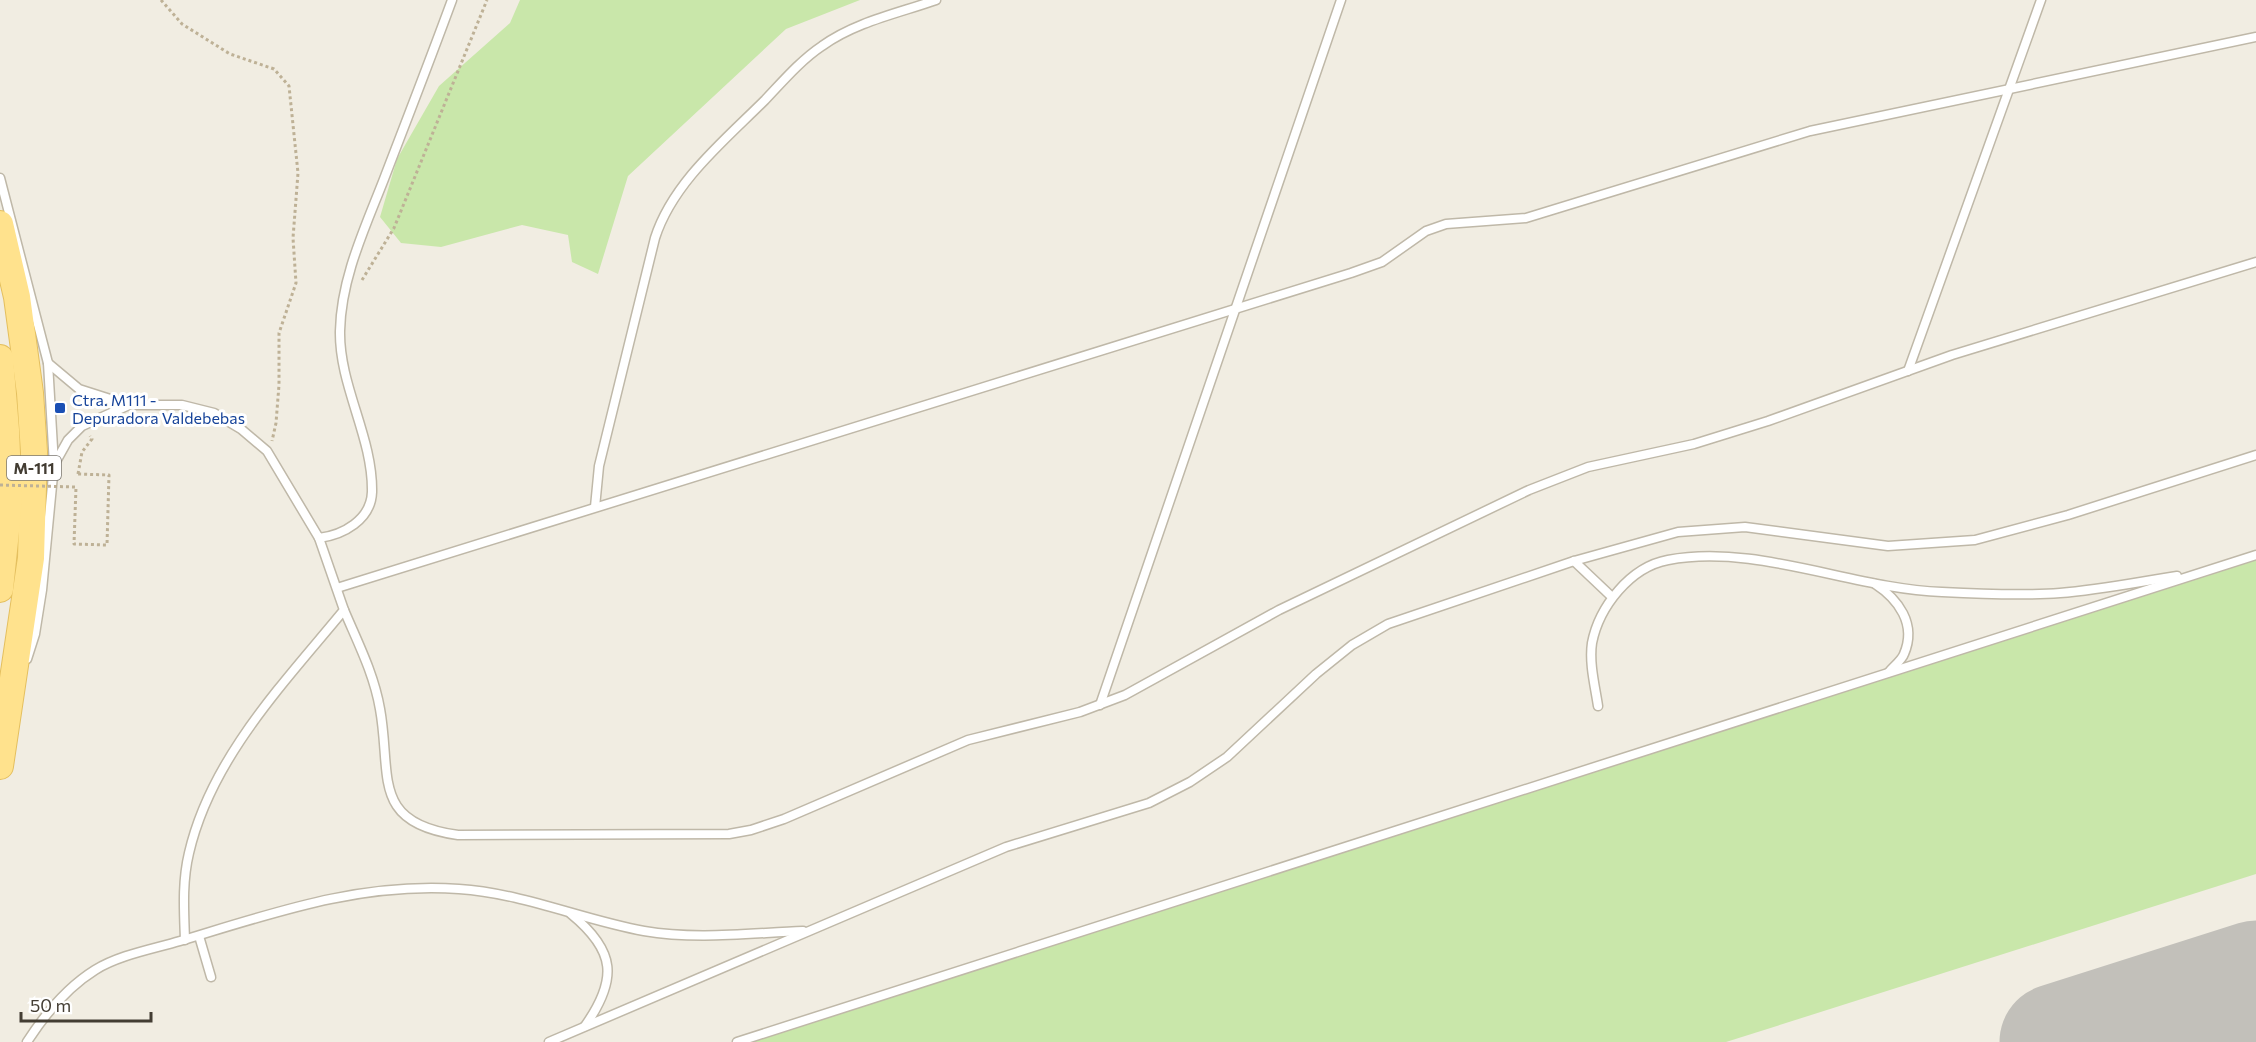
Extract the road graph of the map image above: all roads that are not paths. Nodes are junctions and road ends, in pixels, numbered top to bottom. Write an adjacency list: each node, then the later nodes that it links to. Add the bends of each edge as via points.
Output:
1 (452, 0): 18 (lane, via 350,268 344,303 340,331 342,362 370,465 372,494 368,509 350,528 338,536)
2 (936, 0): 17 (lane, via 861,26 822,45 677,193 655,238 599,466)
3 (1341, 0): 10 (lane)
4 (2041, 0): 6 (lane)
5 (2256, 38): 6 (lane)
6 (2009, 89): 10 (lane, via 1810,131 1526,218 1446,224 1426,231 1382,262); 13 (lane)
7 (0, 178): 12 (lane, M-111)
8 (0, 224): 30 (main road, M-111, via 17,297 34,452 31,558)
9 (2256, 261): 13 (lane)
10 (1233, 309): 17 (lane); 28 (lane)
11 (0, 358): 23 (main road, M-111, via 9,502)
12 (48, 363): 14 (lane, via 79,389); 16 (lane, M-111)
13 (1908, 371): 28 (lane, via 1747,428 1588,468 1529,490 1279,610)
14 (129, 405): 16 (lane, M-111, via 82,426 68,440); 18 (lane, via 182,405 214,413 241,429 267,451)
15 (2256, 455): 20 (lane, via 1975,540 1888,546 1745,527 1678,532)
16 (54, 465): 30 (lane, M-111, via 35,634)
17 (595, 507): 24 (lane)
18 (319, 538): 24 (lane)
19 (2256, 555): 21 (lane)
20 (1574, 561): 25 (lane); 33 (lane, via 1388,624 1352,645 1316,674 1227,758 1149,803 1006,847)
21 (2201, 573): 22 (lane, via 2060,593 1940,592); 27 (lane)
22 (1874, 584): 25 (lane, via 1755,561 1698,556 1665,560 1639,573); 27 (lane, via 1893,597 1902,609 1908,629 1904,654)
23 (0, 588)
24 (337, 588): 26 (lane)
25 (1612, 597): 29 (lane, via 1592,643)
26 (344, 610): 28 (lane, via 373,678 385,774 393,802 424,828 458,835 729,834 751,830 968,740); 35 (lane, via 252,722 214,788 189,852)
27 (1888, 673): 40 (lane)
28 (1100, 705)
29 (1598, 706)
30 (10, 714): 31 (main road, M-111)
31 (0, 766)
32 (569, 912): 33 (lane, via 645,931 694,935); 34 (lane, via 460,889 396,888 353,893); 37 (lane, via 593,932 603,947 607,964 600,1005)
33 (808, 931): 37 (lane)
34 (198, 936): 35 (lane); 36 (lane)
35 (185, 940): 38 (lane, via 96,970 47,1012)
36 (211, 977)
37 (585, 1027): 39 (lane)
38 (27, 1042)
39 (549, 1042)
40 (736, 1042)

